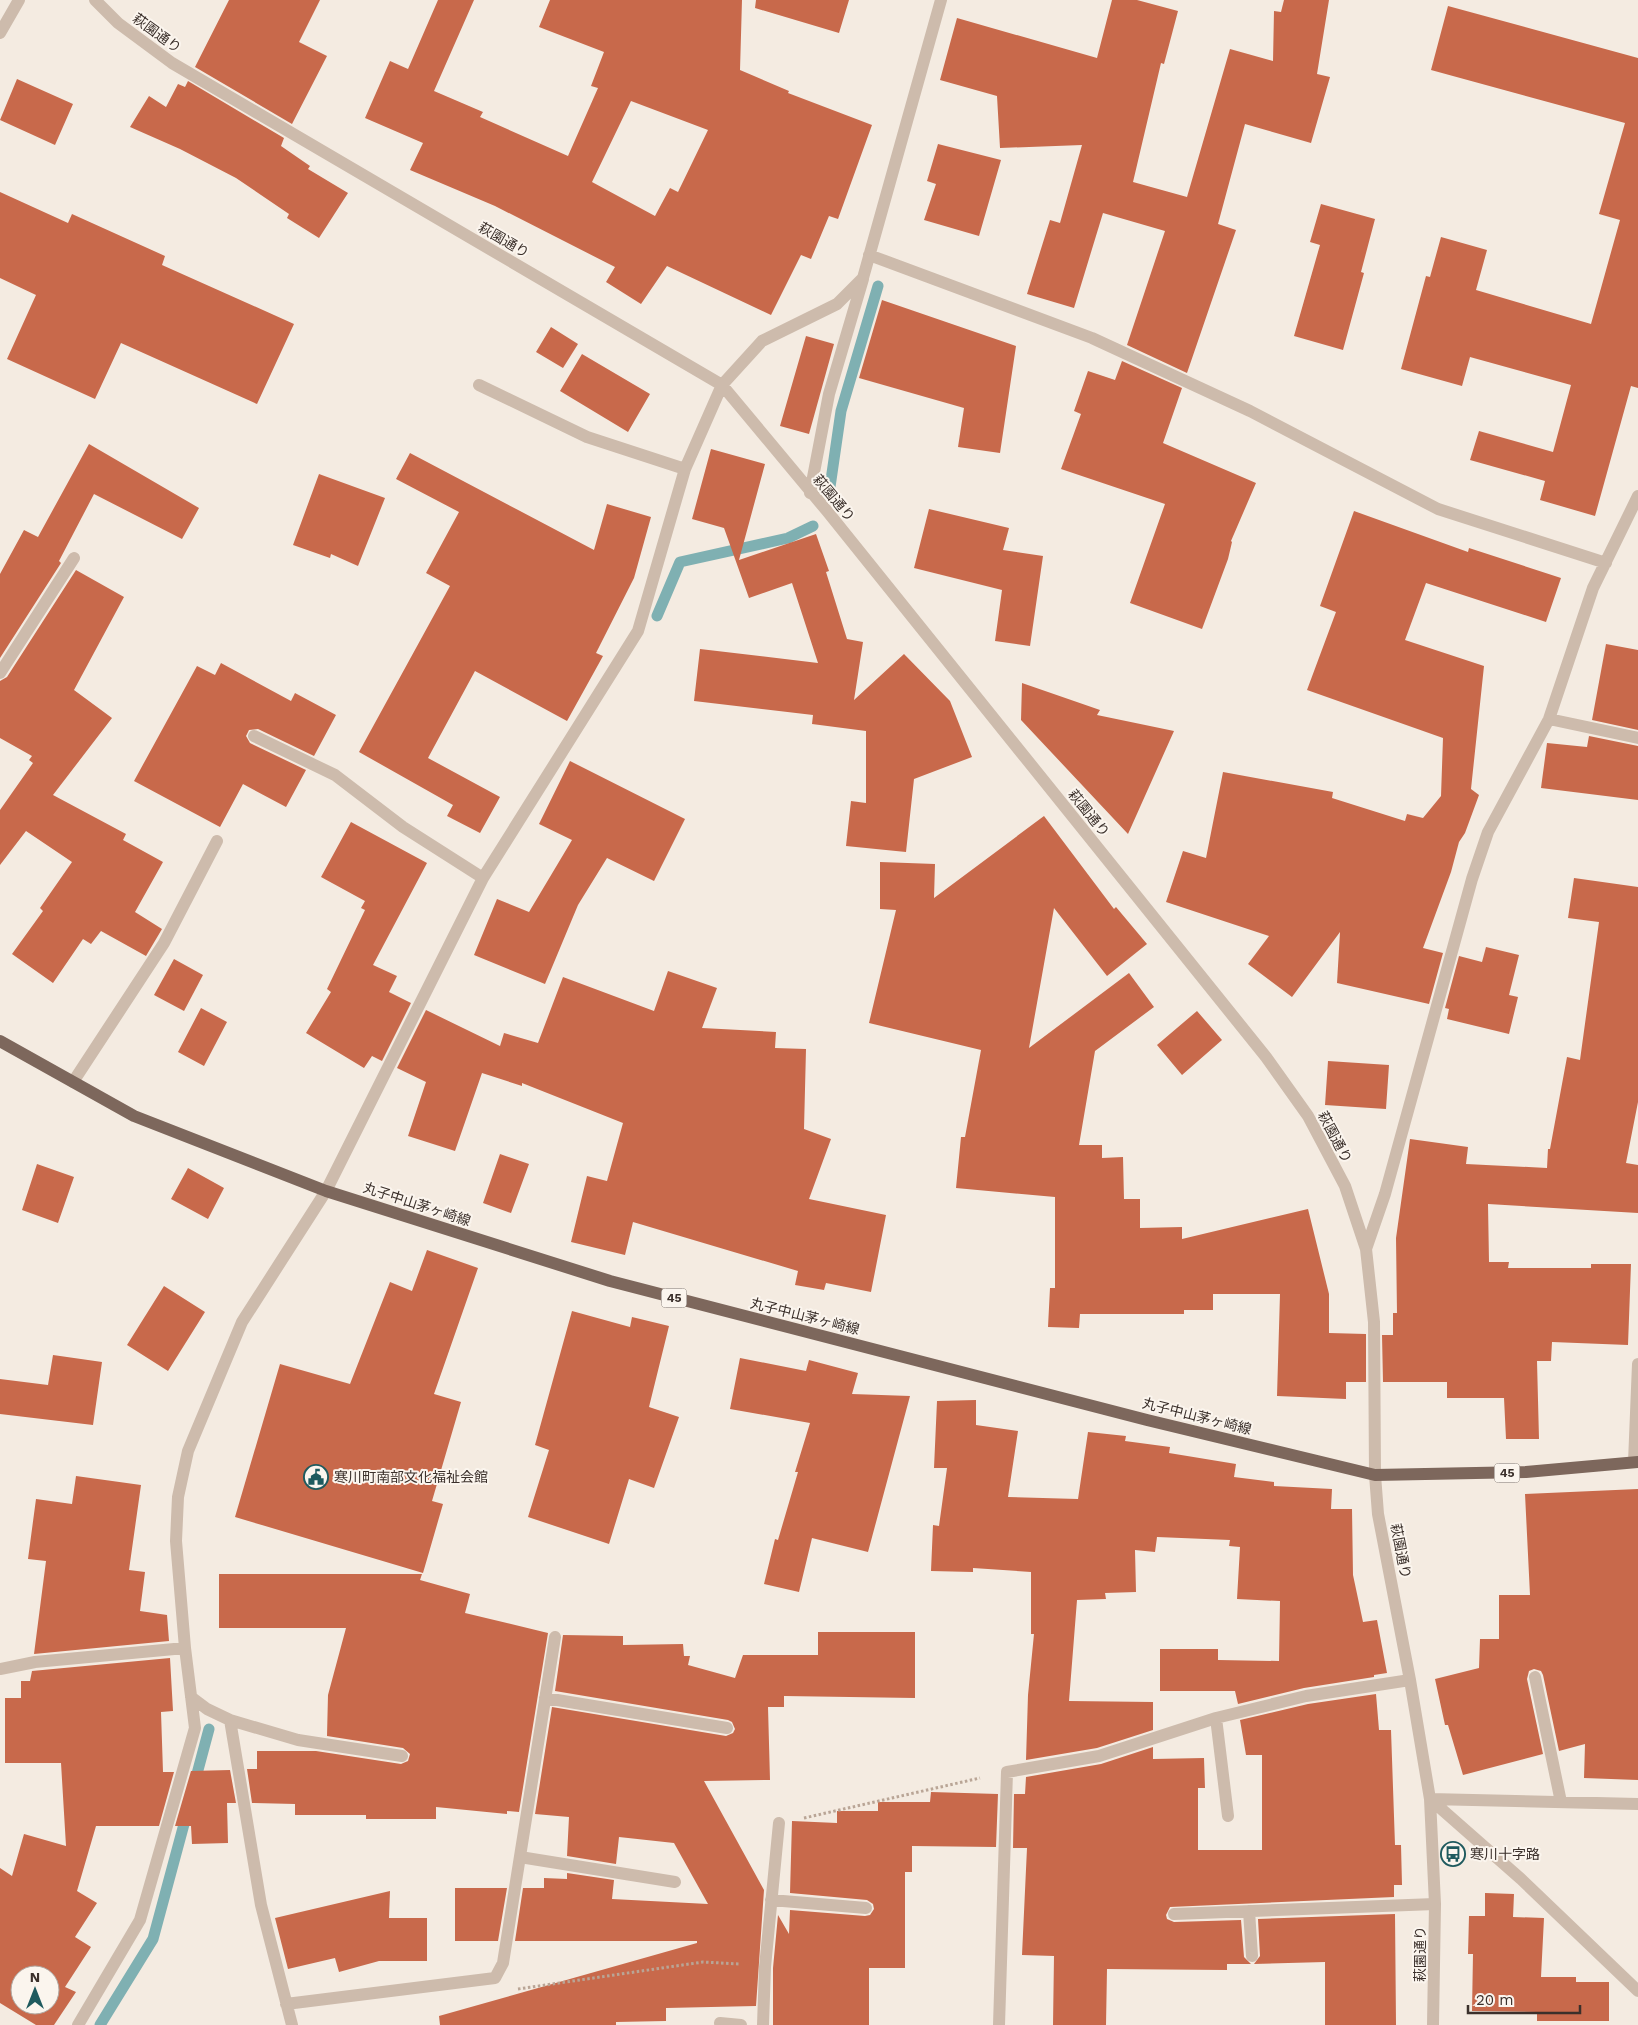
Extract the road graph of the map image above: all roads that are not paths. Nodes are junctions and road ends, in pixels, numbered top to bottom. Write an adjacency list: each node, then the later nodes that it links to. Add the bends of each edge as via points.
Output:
1 (19, 0): 4 (street)
2 (95, 0): 8 (street, 萩園通り, via 118,23 172,63)
3 (941, 0): 5 (street)
4 (0, 33)
5 (869, 255): 6 (street); 13 (street, via 1092,338 1250,411 1438,510)
6 (863, 278): 8 (street, via 837,304 762,341); 10 (street, via 829,394)
7 (479, 385): 9 (street, via 587,437)
8 (722, 385): 9 (street); 10 (street, 萩園通り)
9 (685, 470): 19 (street, via 638,631)
10 (810, 493): 23 (street, 萩園通り, via 1266,1057 1308,1116 1345,1186)
11 (1638, 496): 13 (street)
12 (74, 558): 14 (street)
13 (1606, 563): 15 (street, via 1593,588)
14 (0, 673)
15 (1549, 719): 17 (street); 23 (street, via 1488,832)
16 (254, 736): 19 (street, via 335,775 403,827)
17 (1638, 738)
18 (217, 841): 21 (street, via 164,943)
19 (483, 878): 22 (street)
20 (0, 1041): 21 (main road, 丸子中山茅ヶ崎線 / 45)
21 (73, 1082): 22 (main road, 丸子中山茅ヶ崎線 / 45, via 134,1116)
22 (326, 1190): 26 (main road, 丸子中山茅ヶ崎線 / 45, via 610,1281 1146,1420); 28 (street, via 242,1322 188,1451 178,1497 176,1541)
23 (1366, 1249): 26 (street, 萩園通り, via 1374,1322)
24 (1638, 1364): 25 (street)
25 (1636, 1462): 26 (main road, 丸子中山茅ヶ崎線 / 45, via 1526,1472)
26 (1375, 1475): 31 (street, 萩園通り, via 1378,1514)
27 (555, 1637): 33 (street)
28 (185, 1648): 29 (street, via 35,1662); 32 (street)
29 (0, 1669)
30 (1535, 1677): 39 (street)
31 (1410, 1680): 34 (street, via 1306,1696); 38 (street, 萩園通り)
32 (191, 1697): 35 (street); 54 (street, via 195,1728 140,1920)
33 (545, 1698): 36 (street); 43 (street)
34 (1216, 1718): 41 (street); 58 (street, via 1099,1756 1007,1772)
35 (228, 1720): 37 (street, via 298,1740); 52 (street, via 260,1905)
36 (727, 1728)
37 (402, 1756)
38 (1430, 1799): 39 (street); 46 (street, 萩園通り); 51 (street, via 1521,1879)
39 (1561, 1802): 40 (street)
40 (1638, 1804)
41 (1228, 1816)
42 (778, 1824): 45 (street)
43 (520, 1857): 44 (street); 52 (street, via 503,1963 495,1978)
44 (675, 1882)
45 (771, 1900): 47 (street); 57 (street)
46 (1435, 1904): 48 (street); 59 (street, 萩園通り)
47 (866, 1908)
48 (1249, 1911): 49 (street); 50 (street)
49 (1174, 1914)
50 (1252, 1956)
51 (1638, 1991)
52 (286, 2004): 55 (street)
53 (720, 2023): 56 (street)
54 (78, 2025)
55 (292, 2025)
56 (741, 2025)
57 (763, 2025)
58 (999, 2025)
59 (1433, 2025)

